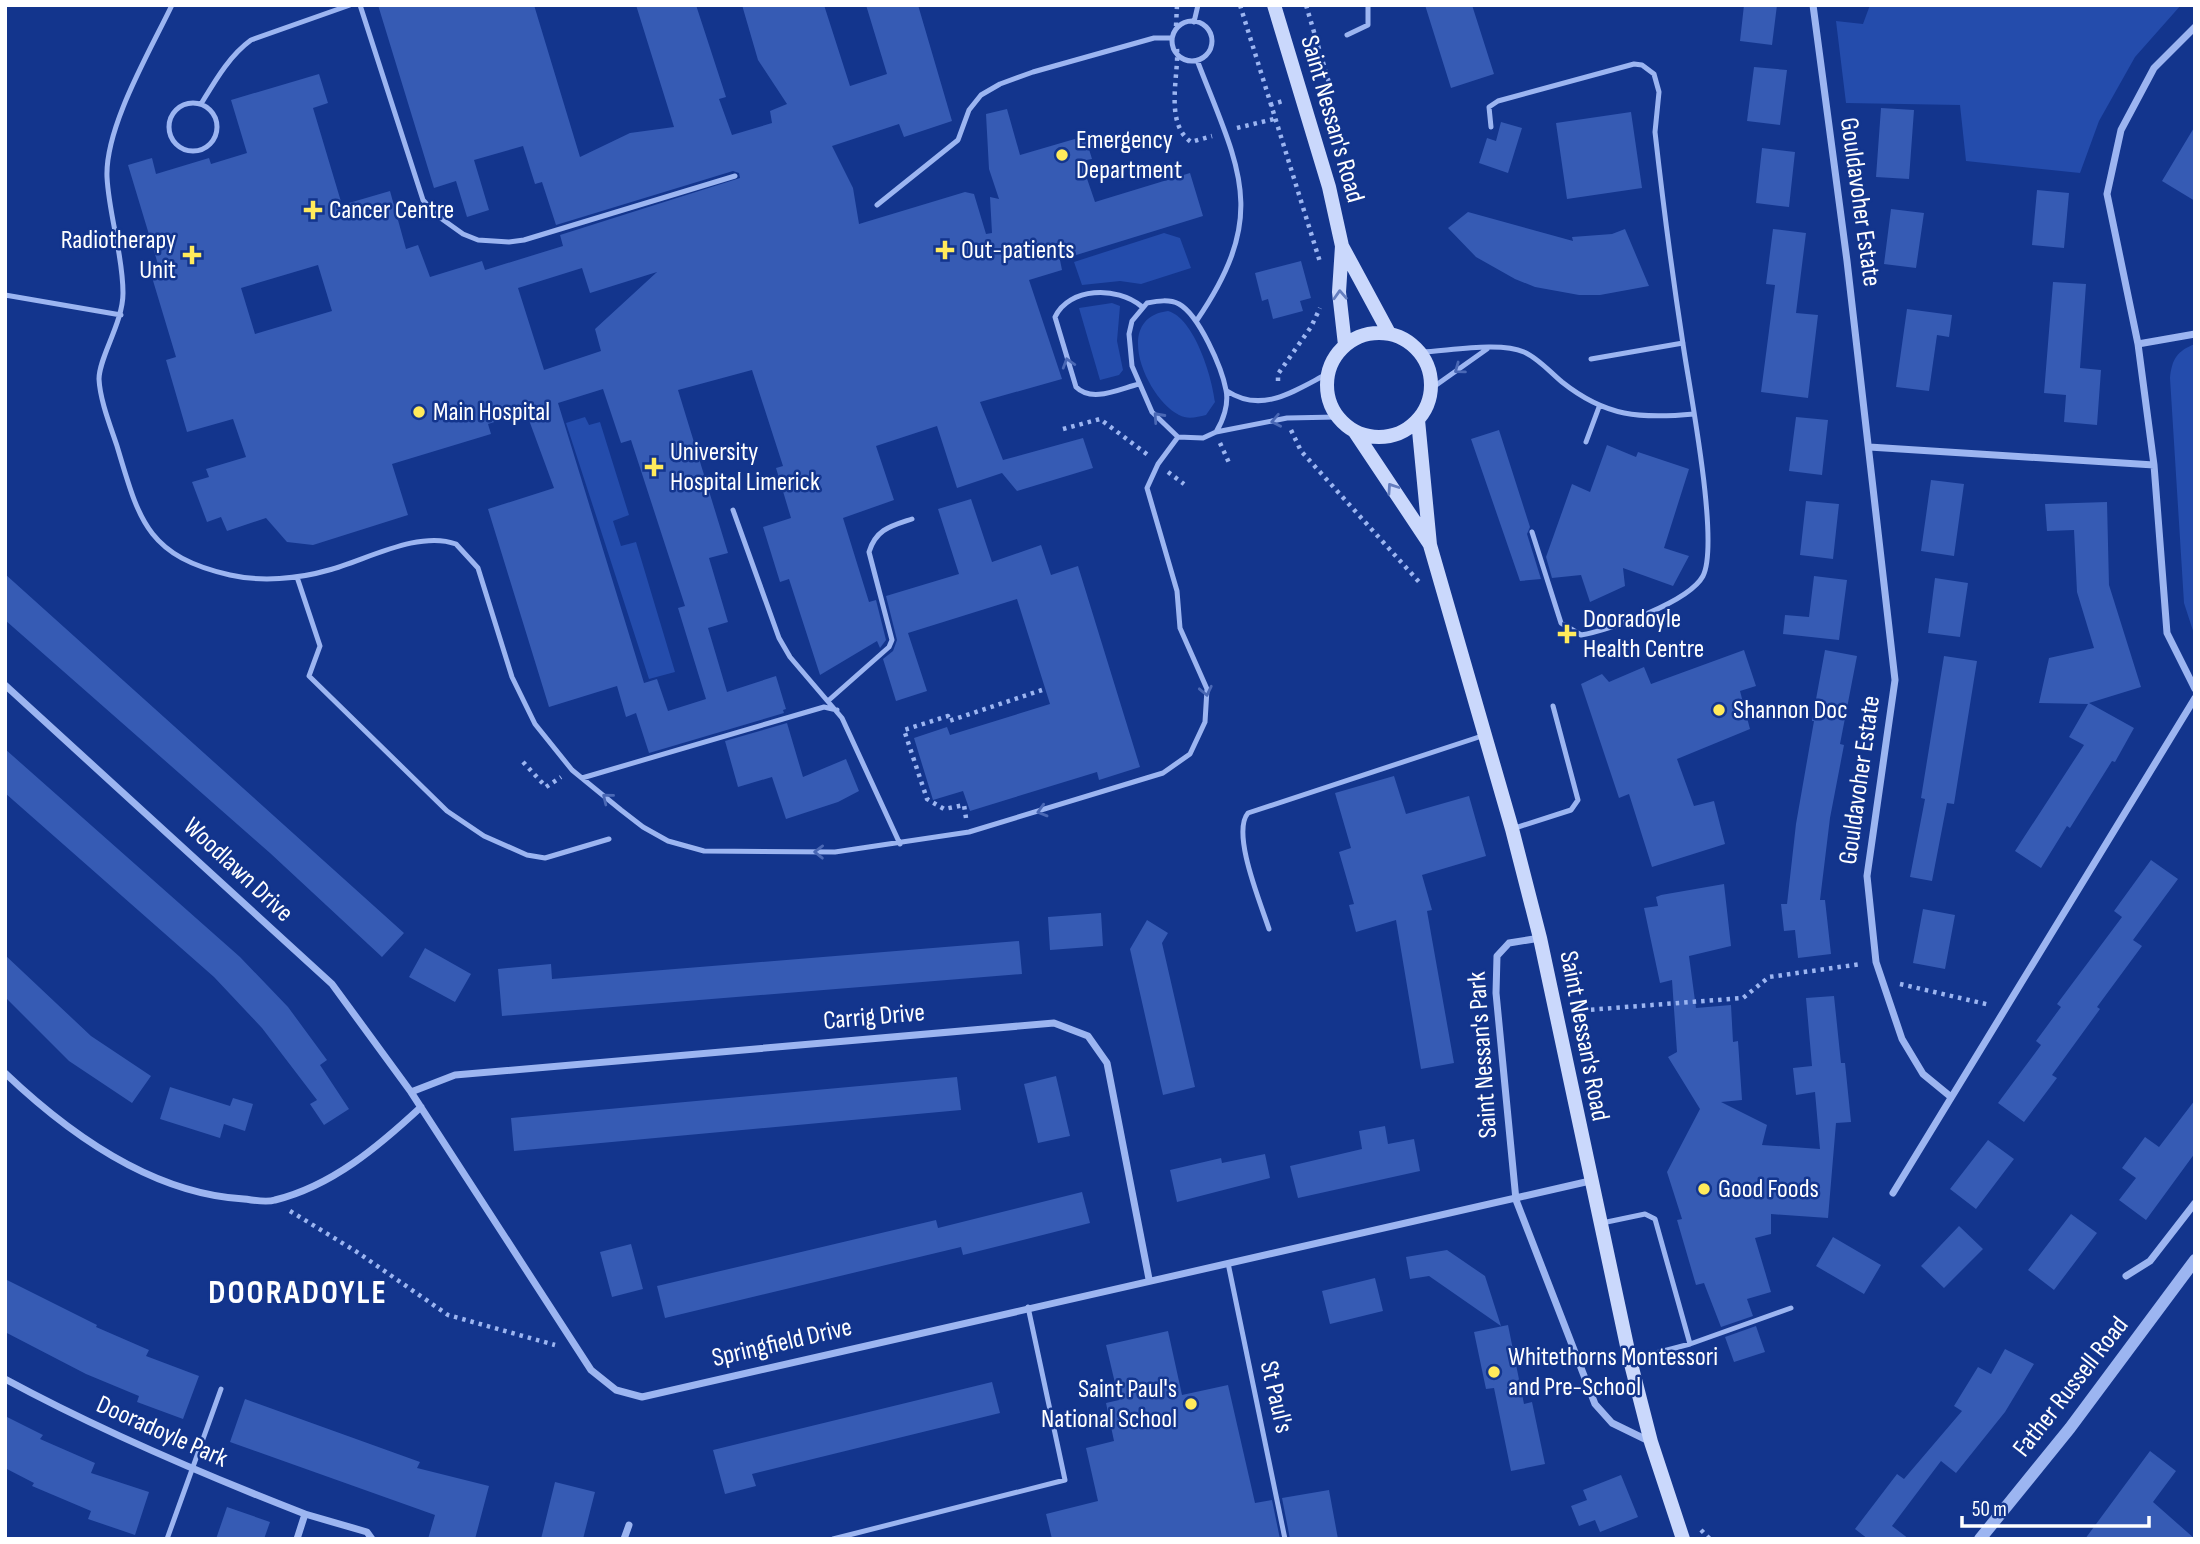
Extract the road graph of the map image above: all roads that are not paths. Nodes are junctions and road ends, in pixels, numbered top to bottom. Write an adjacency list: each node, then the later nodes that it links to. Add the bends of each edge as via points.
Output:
1 (172, 5): 20 (lane, via 130,91 109,153 107,178 120,260)
2 (350, 5): 13 (lane, via 251,40 240,48)
3 (360, 5): 15 (lane, via 423,200 463,234 478,240 524,240)
4 (1198, 5): 8 (lane)
5 (1274, 5): 17 (main road, Saint Nessan's Road, via 1329,187)
6 (1368, 5): 10 (lane, via 1368,25)
7 (1812, 5): 42 (street, Gouldavoher Estate)
8 (1194, 22): 11 (lane, via 1178,27); 12 (lane, via 1206,28 1211,40 1208,53)
9 (2195, 27): 25 (street, via 2154,68 2120,130 2107,194)
10 (1347, 35)
11 (1172, 38): 12 (lane, via 1178,56); 16 (lane, via 1154,38 1000,84 973,102 964,131 950,149)
12 (1196, 60): 21 (lane, via 1235,163 1242,201 1233,258)
13 (201, 104): 13 (lane, via 214,114 218,130 210,145 186,151 170,135 169,119 179,107)
14 (1491, 127): 24 (lane, via 1489,107 1498,101 1634,64 1654,74 1659,92 1655,132)
15 (736, 176)
16 (877, 205)
17 (1342, 246): 22 (main road, Saint Nessan's Road); 26 (main road, Saint Nessan's Road, one-way to 17, via 1339,292)
18 (5, 295): 20 (lane)
19 (1141, 306): 21 (lane, via 1167,300); 31 (lane, via 1129,334); 31 (lane, one-way to 19, via 1094,396 1082,393 1076,387 1055,317 1060,305 1082,295 1122,295)
20 (121, 315): 48 (lane, via 99,377 129,486 147,529 170,552 210,569 254,579)
21 (1197, 320): 33 (lane)
22 (1389, 332): 26 (main road, via 1366,333); 28 (main road)
23 (2195, 334): 25 (street)
24 (1683, 343): 29 (lane); 35 (lane)
25 (2138, 344): 43 (street)
26 (1345, 345): 30 (main road)
27 (1487, 349): 28 (lane); 32 (lane, one-way to 32); 34 (lane, via 1524,352)
28 (1421, 352): 32 (main road, via 1430,369)
29 (1591, 359)
30 (1327, 374): 33 (lane, via 1282,398 1253,402); 36 (main road, via 1327,394)
31 (1139, 384): 40 (lane, one-way to 31, via 1152,412)
32 (1432, 388): 37 (main road)
33 (1227, 391): 38 (lane, via 1223,420)
34 (1599, 407): 35 (lane, via 1639,416); 41 (lane)
35 (1694, 414): 46 (lane, via 1708,548 1704,573 1688,593 1592,633 1573,633 1561,624)
36 (1337, 417): 38 (lane, one-way to 38, via 1287,418); 39 (main road)
37 (1418, 420): 39 (main road, via 1391,436); 47 (main road, Saint Nessan's Road)
38 (1216, 432): 40 (lane, via 1203,438)
39 (1355, 432): 47 (main road, Saint Nessan's Road, one-way to 39)
40 (1178, 437): 59 (lane, one-way to 59, via 1147,488 1177,591 1180,628 1197,662 1208,704 1190,754 1163,773 969,832)
41 (1586, 442)
42 (1869, 447): 43 (street); 64 (street, Gouldavoher Estate, via 1895,680 1867,876 1876,962 1902,1039 1923,1074)
43 (2154, 465): 50 (street, via 2167,633)
44 (733, 510): 52 (lane, via 779,638)
45 (912, 519): 52 (lane, via 884,528 869,552 892,632 889,647)
46 (1532, 533)
47 (1430, 545): 55 (main road, Saint Nessan's Road)
48 (297, 577): 56 (lane, via 426,540 449,541 463,549 478,568 523,701 535,724); 58 (lane, via 320,646 309,676 447,811 484,836 535,858)
49 (5, 685): 63 (street, Woodlawn Drive, via 332,984)
50 (2195, 689)
51 (2195, 698): 64 (street)
52 (829, 700): 54 (lane)
53 (1552, 706): 57 (lane, via 1578,800 1571,810)
54 (837, 710): 56 (lane, via 824,707); 59 (lane)
55 (1485, 734): 57 (main road, Saint Nessan's Road); 60 (lane, via 1248,813 1241,837)
56 (582, 778): 59 (lane, one-way to 56, via 835,852 704,851 643,827)
57 (1512, 830): 61 (main road, Saint Nessan's Road)
58 (609, 839)
59 (900, 844)
60 (1269, 929)
61 (1540, 938): 66 (main road, Saint Nessan's Road); 68 (street, Saint Nessan's Park, via 1509,943 1497,956 1496,993)
62 (5, 1073): 65 (street, via 47,1112 137,1170 213,1198 273,1201 330,1179)
63 (411, 1092): 65 (street, Woodlawn Drive); 74 (street, Carrig Drive, via 455,1074 1055,1023 1088,1035 1107,1063)
64 (1951, 1097): 67 (street)
65 (421, 1107): 75 (street, Springfield Drive, via 591,1370 616,1390 642,1397)
66 (1590, 1181): 68 (street); 70 (main road, Saint Nessan's Road)
67 (1892, 1194)
68 (1516, 1200): 72 (street, Springfield Drive); 81 (street, Saint Nessan's Park, via 1595,1404 1612,1423)
69 (2195, 1203): 73 (street, via 2150,1261)
70 (1600, 1224): 77 (lane, via 1645,1214 1655,1219); 78 (main road, Saint Nessan's Road)
71 (2195, 1260): 92 (street, Father Russell Road)
72 (1227, 1263): 74 (street, Springfield Drive); 90 (lane, St Paul's)
73 (2126, 1276)
74 (1149, 1279): 75 (street, Springfield Drive)
75 (1028, 1307): 89 (lane, via 1065,1479)
76 (1791, 1308): 77 (lane)
77 (1690, 1343): 78 (lane)
78 (1630, 1360): 81 (main road, Saint Nessan's Road)
79 (5, 1380): 82 (street, Dooradoyle Park, via 83,1422)
80 (221, 1389): 82 (lane)
81 (1651, 1442): 91 (main road, Saint Nessan's Road)
82 (191, 1470): 83 (street, Dooradoyle Park); 85 (lane)
83 (305, 1514): 86 (street); 87 (street, Dooradoyle Park, via 367,1532)
84 (629, 1525): 88 (street)
85 (167, 1539)
86 (297, 1539)
87 (372, 1539)
88 (624, 1539)
89 (833, 1539)
90 (1285, 1539)
91 (1683, 1539)
92 (1980, 1539)

